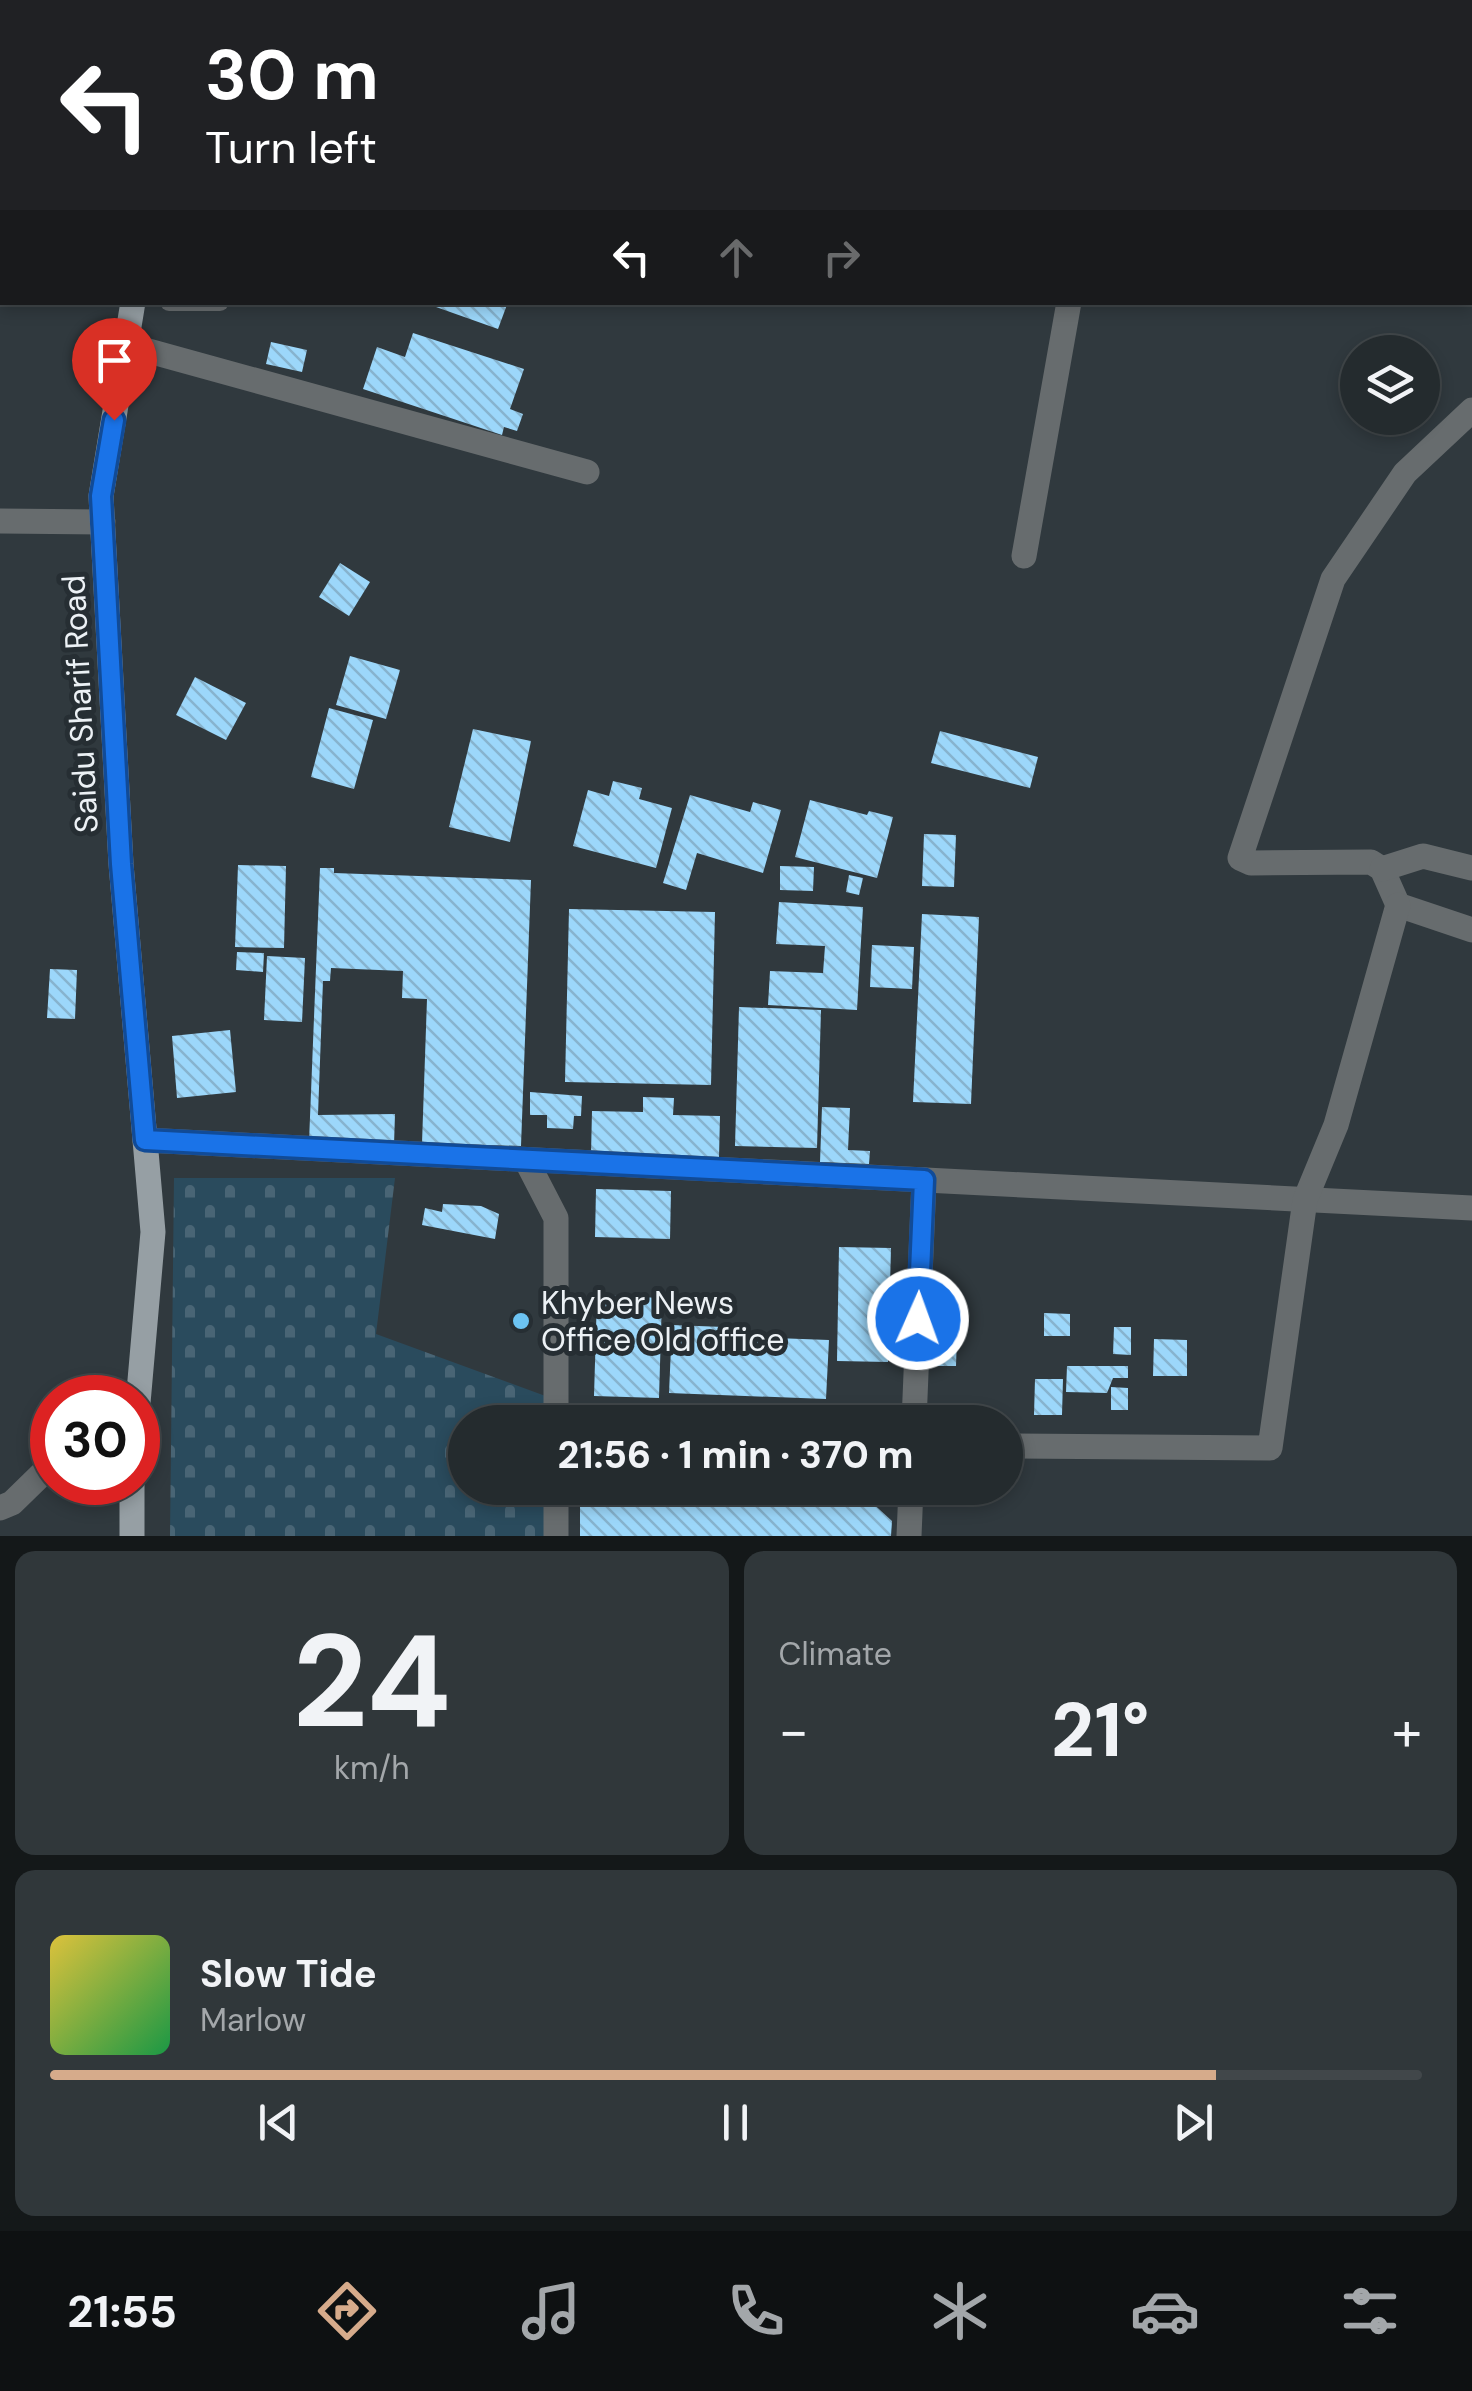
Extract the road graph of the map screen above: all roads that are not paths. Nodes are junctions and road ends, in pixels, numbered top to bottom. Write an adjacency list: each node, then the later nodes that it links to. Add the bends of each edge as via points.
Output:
1 (133, 305): 3 (main road, Saidu Sharif Road)
2 (1068, 305): 8 (street)
3 (127, 346): 5 (street); 7 (main road, Saidu Sharif Road, via 101,496)
4 (1472, 411): 10 (street, via 1405,474 1334,579 1240,858 1370,862)
5 (588, 472)
6 (0, 521): 7 (street)
7 (103, 522): 13 (main road, Saidu Sharif Road, via 121,864)
8 (1024, 556)
9 (1472, 868): 10 (street, via 1423,856)
10 (1382, 869): 11 (street)
11 (1398, 905): 12 (street); 16 (street, via 1336,1125)
12 (1472, 930)
13 (145, 1140): 14 (street); 18 (main road, Saidu Sharif Road, via 153,1232)
14 (526, 1160): 15 (street); 19 (street, via 556,1218)
15 (924, 1180): 16 (street); 20 (street)
16 (1305, 1200): 17 (street); 21 (street, via 1270,1448)
17 (1472, 1208)
18 (140, 1375)
19 (556, 1405)
20 (915, 1405)
21 (1023, 1446)
22 (30, 1485): 26 (street)
23 (132, 1505): 27 (main road)
24 (556, 1505): 28 (street)
25 (911, 1505): 29 (street)
26 (0, 1508)
27 (132, 1536)
28 (556, 1536)
29 (910, 1536)

